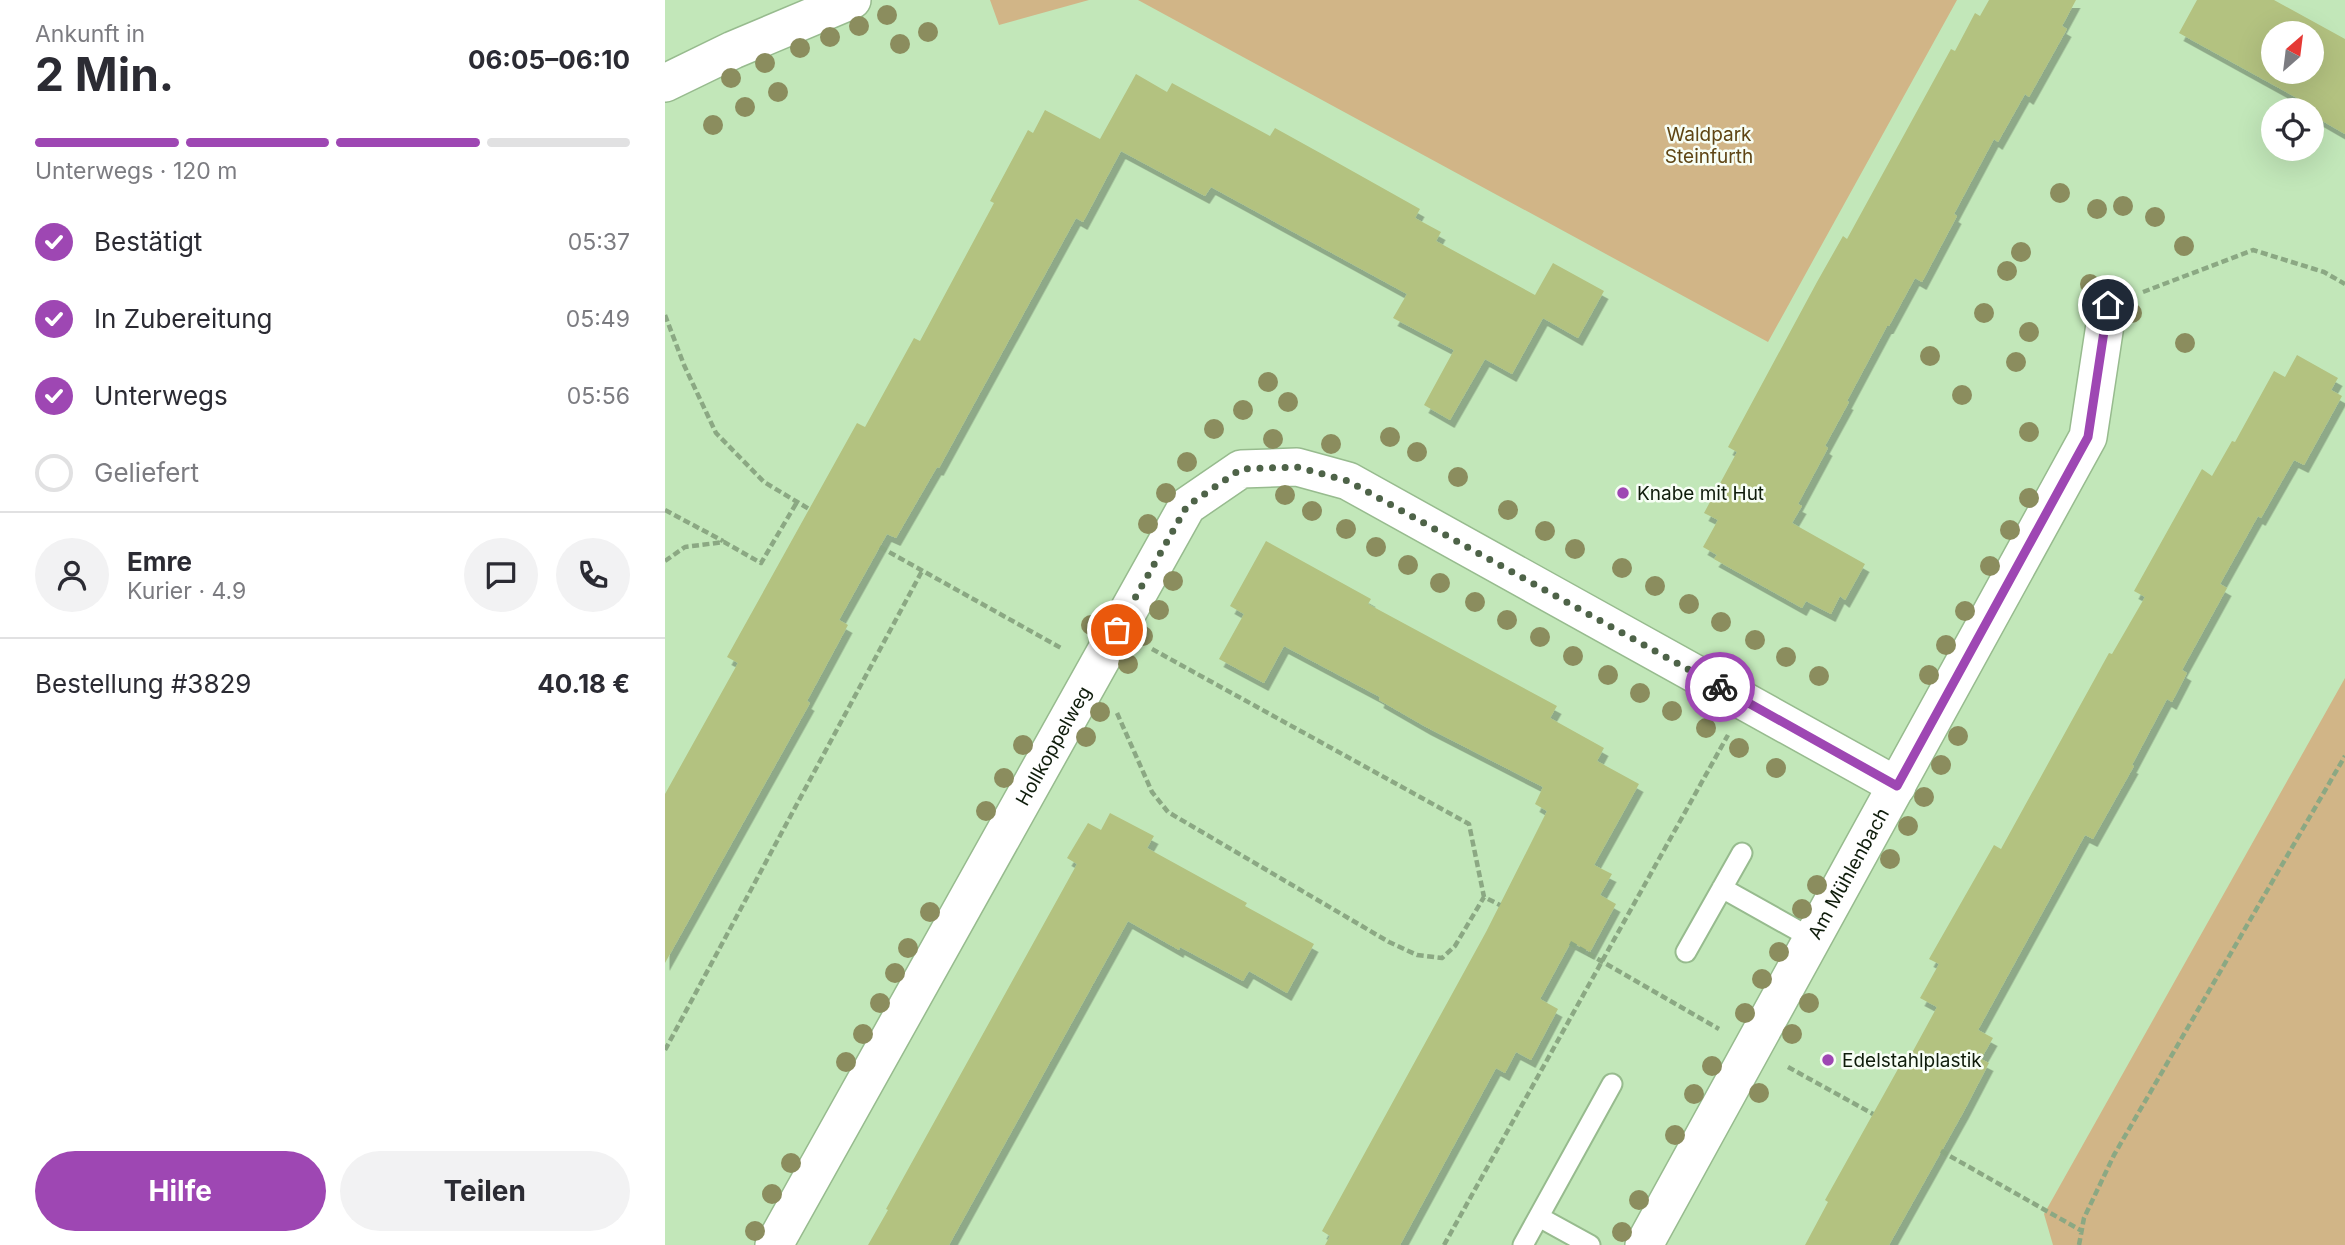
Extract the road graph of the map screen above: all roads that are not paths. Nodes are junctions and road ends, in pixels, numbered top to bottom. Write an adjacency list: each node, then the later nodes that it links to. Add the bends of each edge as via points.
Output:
1 (852, 0): 2 (street)
2 (665, 83)
3 (2108, 305): 4 (street, Am Mühlenbach, via 2088,437)
4 (1897, 786): 7 (street, Am Mühlenbach); 11 (street, Hollkoppelweg, via 1348,481 1297,467 1241,469 1187,506)
5 (1742, 853): 6 (lane)
6 (1723, 888): 7 (lane); 8 (lane)
7 (1813, 939): 14 (street, Am Mühlenbach)
8 (1686, 952)
9 (1612, 1084): 10 (lane)
10 (1539, 1217): 12 (lane); 13 (lane)
11 (774, 1245)
12 (1523, 1245)
13 (1590, 1245)
14 (1644, 1245)

